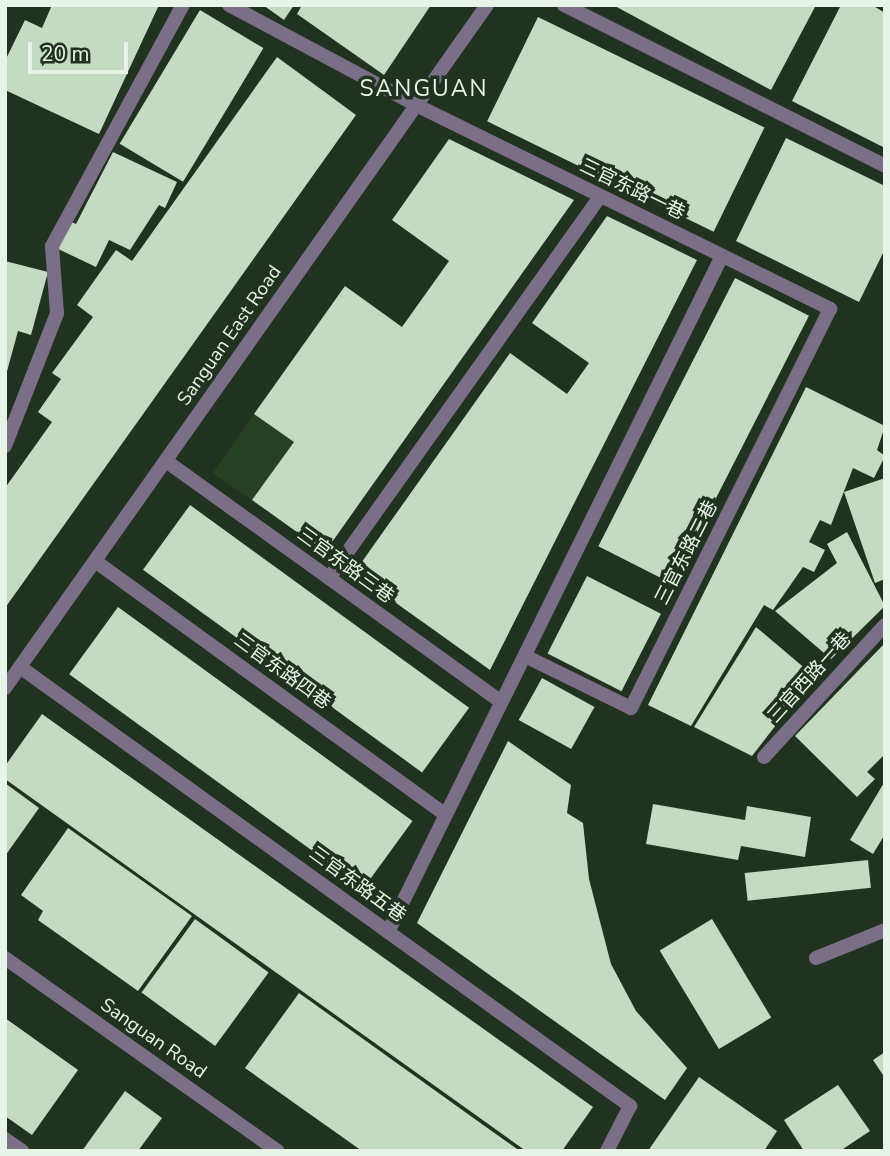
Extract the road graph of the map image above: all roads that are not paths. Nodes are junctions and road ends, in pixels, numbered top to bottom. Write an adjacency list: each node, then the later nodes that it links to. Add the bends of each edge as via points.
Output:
1 (183, 5): 10 (street, via 52,246 57,313)
2 (229, 5): 5 (street, 三官东路一巷)
3 (487, 5): 5 (street, Sanguan East Road)
4 (564, 5): 6 (street)
5 (416, 105): 7 (street, 三官东路一巷); 11 (street, Sanguan East Road)
6 (885, 166)
7 (600, 196): 8 (street, 三官东路一巷); 13 (street)
8 (722, 256): 9 (street, 三官东路一巷); 15 (street)
9 (830, 309): 15 (street, 三官东路二巷, via 631,708)
10 (5, 446)
11 (166, 461): 12 (street, Sanguan East Road); 13 (street, 三官东路三巷)
12 (95, 561): 16 (street, Sanguan East Road); 20 (street, 三官东路四巷)
13 (329, 578): 18 (street, 三官东路三巷)
14 (885, 625): 19 (street, 三官西路一巷)
15 (524, 656): 18 (street)
16 (20, 667): 17 (street, Sanguan East Road); 22 (street, 三官东路五巷)
17 (5, 688)
18 (502, 702): 20 (street)
19 (764, 757)
20 (446, 815): 22 (street)
21 (885, 930): 24 (street)
22 (388, 932): 28 (street, 三官东路五巷, via 630,1106)
23 (5, 958): 27 (street, Sanguan Road)
24 (816, 958)
25 (5, 1139): 26 (street)
26 (22, 1151)
27 (278, 1151)
28 (607, 1151)

